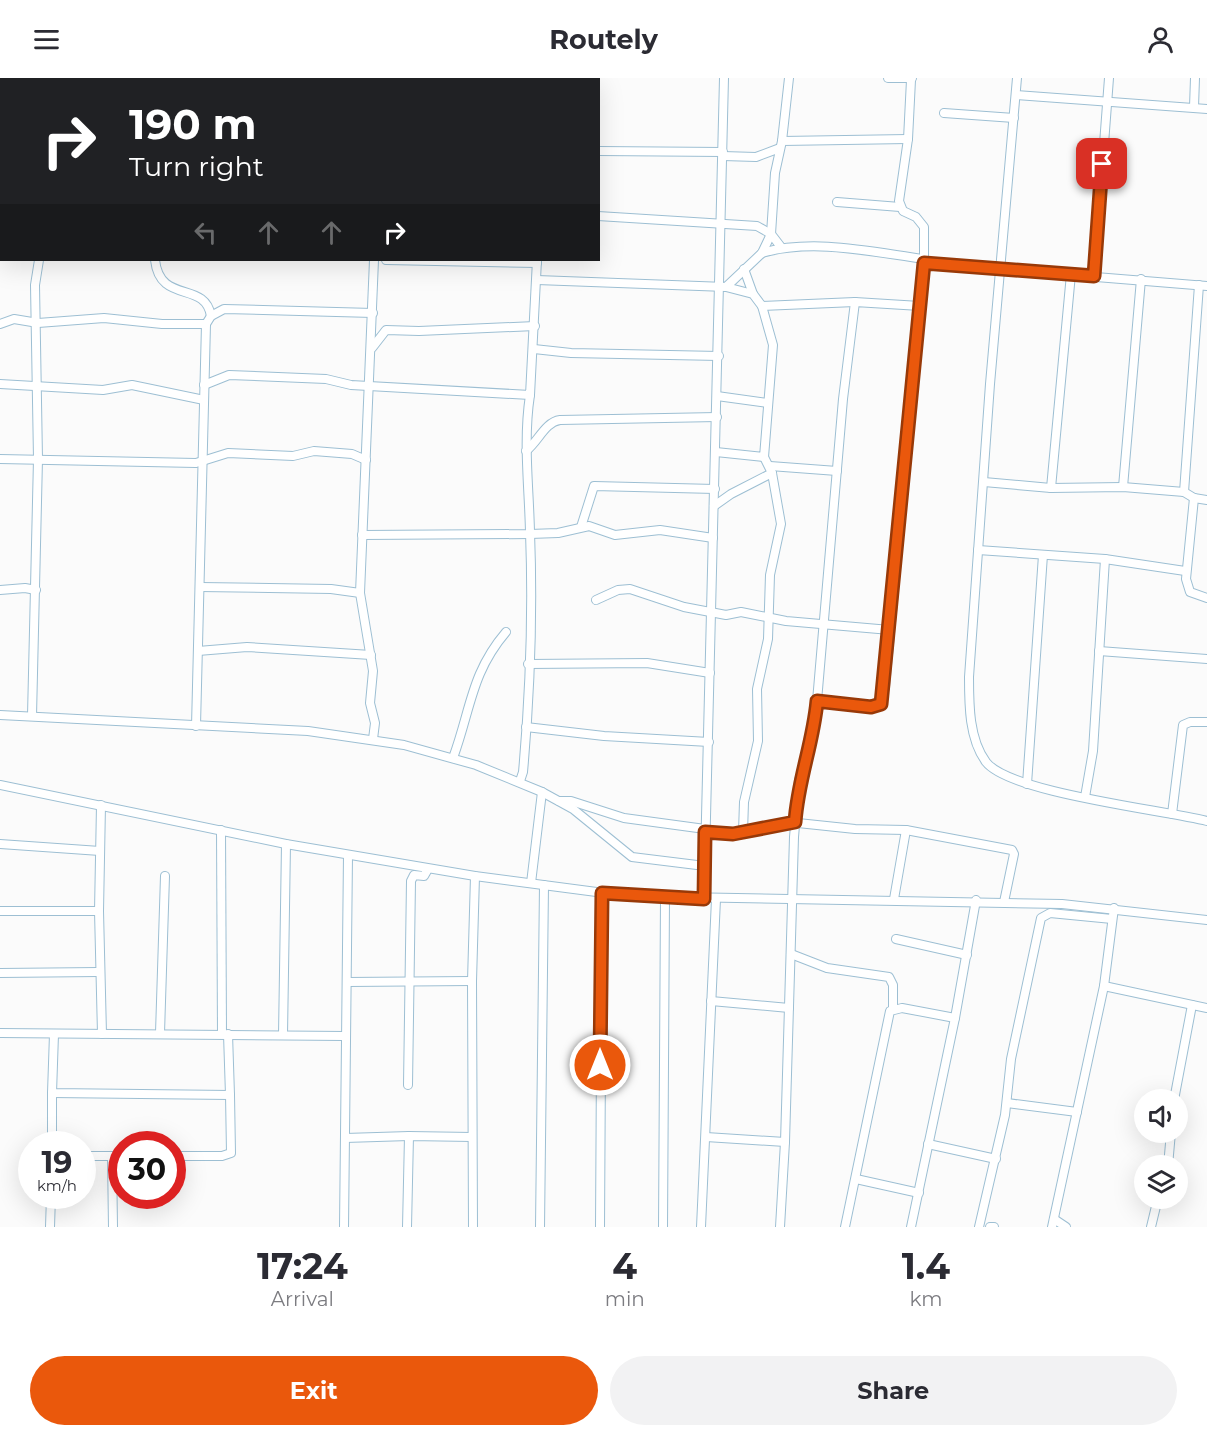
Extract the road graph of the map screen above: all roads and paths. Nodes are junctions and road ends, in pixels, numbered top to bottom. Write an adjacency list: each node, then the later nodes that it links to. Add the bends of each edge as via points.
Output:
1 (724, 78): 17 (street)
2 (789, 78): 15 (street)
3 (888, 78): 7 (street)
4 (1017, 78): 8 (street)
5 (1109, 78): 9 (street)
6 (1195, 78): 10 (street)
7 (911, 79): 14 (street)
8 (1016, 95): 9 (street); 13 (street)
9 (1107, 102): 10 (street); 33 (street)
10 (1194, 107): 11 (street)
11 (1207, 108)
12 (944, 113): 13 (street)
13 (1014, 118): 30 (street)
14 (908, 139): 15 (street); 19 (street)
15 (781, 145): 17 (street, via 756,157); 22 (street)
16 (600, 151): 17 (street)
17 (723, 154): 21 (street)
18 (837, 202): 19 (street)
19 (900, 207): 29 (street, via 924,227)
20 (600, 216): 21 (street)
21 (722, 224): 22 (street, via 758,226); 37 (street)
22 (771, 234): 23 (street); 24 (street)
23 (781, 248): 24 (street); 29 (street, via 864,250)
24 (762, 253): 31 (street)
25 (39, 261): 44 (street, via 35,285)
26 (155, 261): 43 (street, via 165,284 203,298)
27 (374, 261): 42 (street)
28 (537, 261): 35 (street)
29 (924, 261): 30 (street); 41 (street)
30 (1001, 268): 32 (street); 69 (street)
31 (744, 269): 37 (street); 38 (street)
32 (1071, 274): 33 (street); 71 (street)
33 (1094, 276): 34 (street)
34 (1141, 279): 36 (street); 70 (street)
35 (537, 280): 37 (street); 47 (street)
36 (1203, 286): 73 (street, via 1189,394)
37 (723, 287): 38 (street); 50 (street)
38 (753, 294): 40 (street)
39 (855, 302): 40 (street); 41 (street); 68 (street)
40 (762, 306): 58 (street, via 773,345)
41 (920, 306): 94 (street)
42 (373, 313): 43 (street, via 224,309); 48 (street)
43 (211, 315): 46 (street)
44 (38, 323): 45 (street, via 15,319); 46 (street, via 104,318); 54 (street)
45 (0, 324)
46 (206, 324): 52 (street)
47 (535, 326): 48 (street, via 386,330); 49 (street)
48 (371, 348): 53 (street)
49 (534, 349): 50 (street, via 605,355); 55 (street)
50 (719, 356): 56 (street)
51 (0, 384): 54 (street)
52 (204, 385): 53 (street, via 229,375 326,379); 57 (street)
53 (370, 386): 55 (street); 65 (street)
54 (38, 387): 57 (street, via 103,390 132,385); 64 (street)
55 (530, 394): 60 (street)
56 (717, 396): 58 (street); 59 (street)
57 (204, 400): 66 (street)
58 (768, 403): 62 (street)
59 (717, 417): 60 (street, via 560,420 548,425); 61 (street)
60 (526, 451): 78 (street)
61 (716, 452): 62 (street); 72 (street)
62 (764, 457): 67 (street)
63 (0, 459): 64 (street)
64 (38, 459): 66 (street); 87 (street)
65 (366, 460): 66 (street, via 352,454 314,451 293,456 228,453); 79 (street)
66 (202, 462): 85 (street)
67 (771, 470): 68 (street); 76 (street); 92 (street, via 781,524 770,575)
68 (837, 471): 93 (street)
69 (984, 482): 71 (street); 81 (street)
70 (1123, 487): 71 (street); 73 (street)
71 (1051, 488)
72 (715, 489): 76 (street); 77 (street, via 594,486)
73 (1184, 492): 74 (street)
74 (1194, 498): 75 (street); 84 (street)
75 (1207, 500)
76 (714, 506): 80 (street)
77 (580, 527): 78 (street); 80 (street, via 593,526 615,535 660,530)
78 (530, 534): 79 (street); 100 (street)
79 (362, 535): 88 (street)
80 (713, 538): 91 (street)
81 (978, 550): 82 (street); 112 (street, via 969,678 972,724 987,763 1005,776)
82 (1043, 555): 83 (street); 112 (street)
83 (1105, 560): 84 (street); 97 (street)
84 (1185, 571): 89 (street, via 1190,592)
85 (200, 587): 88 (street); 96 (street)
86 (0, 590): 87 (street)
87 (36, 590): 104 (street)
88 (360, 593): 98 (street)
89 (1207, 598)
90 (596, 600): 91 (street, via 630,589 684,608)
91 (711, 611): 92 (street); 101 (street)
92 (769, 618): 93 (street); 124 (street, via 757,689 758,741 744,802)
93 (824, 624): 94 (street); 102 (street)
94 (890, 630): 102 (street, via 881,704 871,707)
95 (506, 632): 110 (street, via 486,656 472,686)
96 (198, 651): 98 (street, via 247,647); 106 (street)
97 (1099, 651): 99 (street); 115 (street, via 1092,763)
98 (371, 655): 108 (street)
99 (1207, 659)
100 (528, 664): 101 (street, via 647,663); 107 (street)
101 (710, 673): 109 (street)
102 (817, 701): 120 (street, via 812,739 799,780)
103 (0, 715): 104 (street)
104 (32, 716): 106 (street)
105 (1207, 722): 118 (street, via 1183,725)
106 (196, 726): 108 (street, via 308,731)
107 (526, 726): 109 (street, via 604,736); 111 (street)
108 (373, 739): 110 (street)
109 (709, 742): 123 (street)
110 (453, 758): 111 (street)
111 (520, 781): 114 (street)
112 (1027, 783): 115 (street)
113 (0, 785): 117 (street)
114 (542, 792): 116 (street); 133 (street)
115 (1085, 797): 118 (street)
116 (559, 801): 123 (street, via 571,801 624,818); 129 (street, via 632,857)
117 (101, 805): 121 (street); 127 (street)
118 (1172, 814): 119 (street)
119 (1207, 821)
120 (795, 822): 122 (street); 124 (street); 139 (street)
121 (221, 830): 126 (street); 167 (street)
122 (906, 830): 140 (street); 142 (street, via 1013,850)
123 (705, 831): 124 (street); 129 (street)
124 (743, 832)
125 (0, 844): 127 (street)
126 (286, 844): 128 (street); 168 (street)
127 (100, 851): 145 (street)
128 (348, 855): 130 (street); 154 (street)
129 (705, 866): 137 (street)
130 (428, 868): 132 (street); 155 (street, via 424,876 414,875 411,879)
131 (165, 876): 164 (street)
132 (475, 876): 133 (street); 153 (street)
133 (531, 883): 134 (street)
134 (544, 885): 135 (street); 196 (street)
135 (602, 893): 136 (street); 197 (street)
136 (665, 898): 137 (street); 198 (street)
137 (704, 899): 138 (street)
138 (716, 899): 139 (street); 157 (street)
139 (790, 899): 140 (street); 149 (street)
140 (894, 899): 141 (street)
141 (976, 900): 142 (street); 150 (street)
142 (1004, 902): 143 (street)
143 (1114, 908): 146 (street); 147 (street)
144 (0, 911): 145 (street)
145 (99, 911): 151 (street)
146 (1112, 919): 156 (street); 174 (street, via 1050,913 1041,918 1011,1059)
147 (1207, 920)
148 (896, 939): 150 (street)
149 (791, 954): 159 (street); 161 (street, via 827,968 889,977 893,985)
150 (967, 955): 162 (street)
151 (99, 972): 152 (street); 166 (street)
152 (0, 973)
153 (472, 981): 155 (street); 178 (street)
154 (346, 982): 155 (street); 169 (street)
155 (408, 983): 170 (street)
156 (1104, 986): 158 (street); 175 (street)
157 (711, 1000): 159 (street); 179 (street)
158 (1192, 1005): 160 (street); 171 (street)
159 (789, 1008): 181 (street)
160 (1207, 1008)
161 (892, 1009): 162 (street); 185 (street)
162 (955, 1018): 182 (street)
163 (0, 1033): 165 (street)
164 (160, 1033): 166 (street); 167 (street)
165 (54, 1034): 166 (street); 172 (street)
166 (102, 1034)
167 (225, 1034): 168 (street); 173 (street)
168 (283, 1035): 169 (street)
169 (344, 1036): 180 (street)
170 (408, 1085)
171 (1176, 1089)
172 (52, 1093): 173 (street); 176 (street)
173 (231, 1095): 183 (street, via 231,1154)
174 (1007, 1102): 175 (street); 184 (street)
175 (1077, 1112): 190 (street)
176 (52, 1131)
177 (409, 1136): 178 (street); 180 (street); 194 (street)
178 (472, 1137): 195 (street)
179 (706, 1137): 181 (street); 199 (street)
180 (345, 1138): 193 (street)
181 (785, 1142): 200 (street)
182 (928, 1144): 184 (street); 186 (street)
183 (186, 1156)
184 (996, 1159): 203 (street)
185 (856, 1179): 186 (street); 201 (street)
186 (919, 1193): 202 (street)
187 (51, 1209): 191 (street)
188 (114, 1209): 192 (street)
189 (1155, 1209): 205 (street)
190 (1053, 1223): 204 (street)
191 (50, 1227)
192 (113, 1227)
193 (345, 1227)
194 (407, 1227)
195 (473, 1227)
196 (540, 1227)
197 (600, 1227)
198 (663, 1227)
199 (701, 1227)
200 (780, 1227)
201 (845, 1227)
202 (911, 1227)
203 (979, 1227)
204 (1066, 1227)
205 (1151, 1227)

